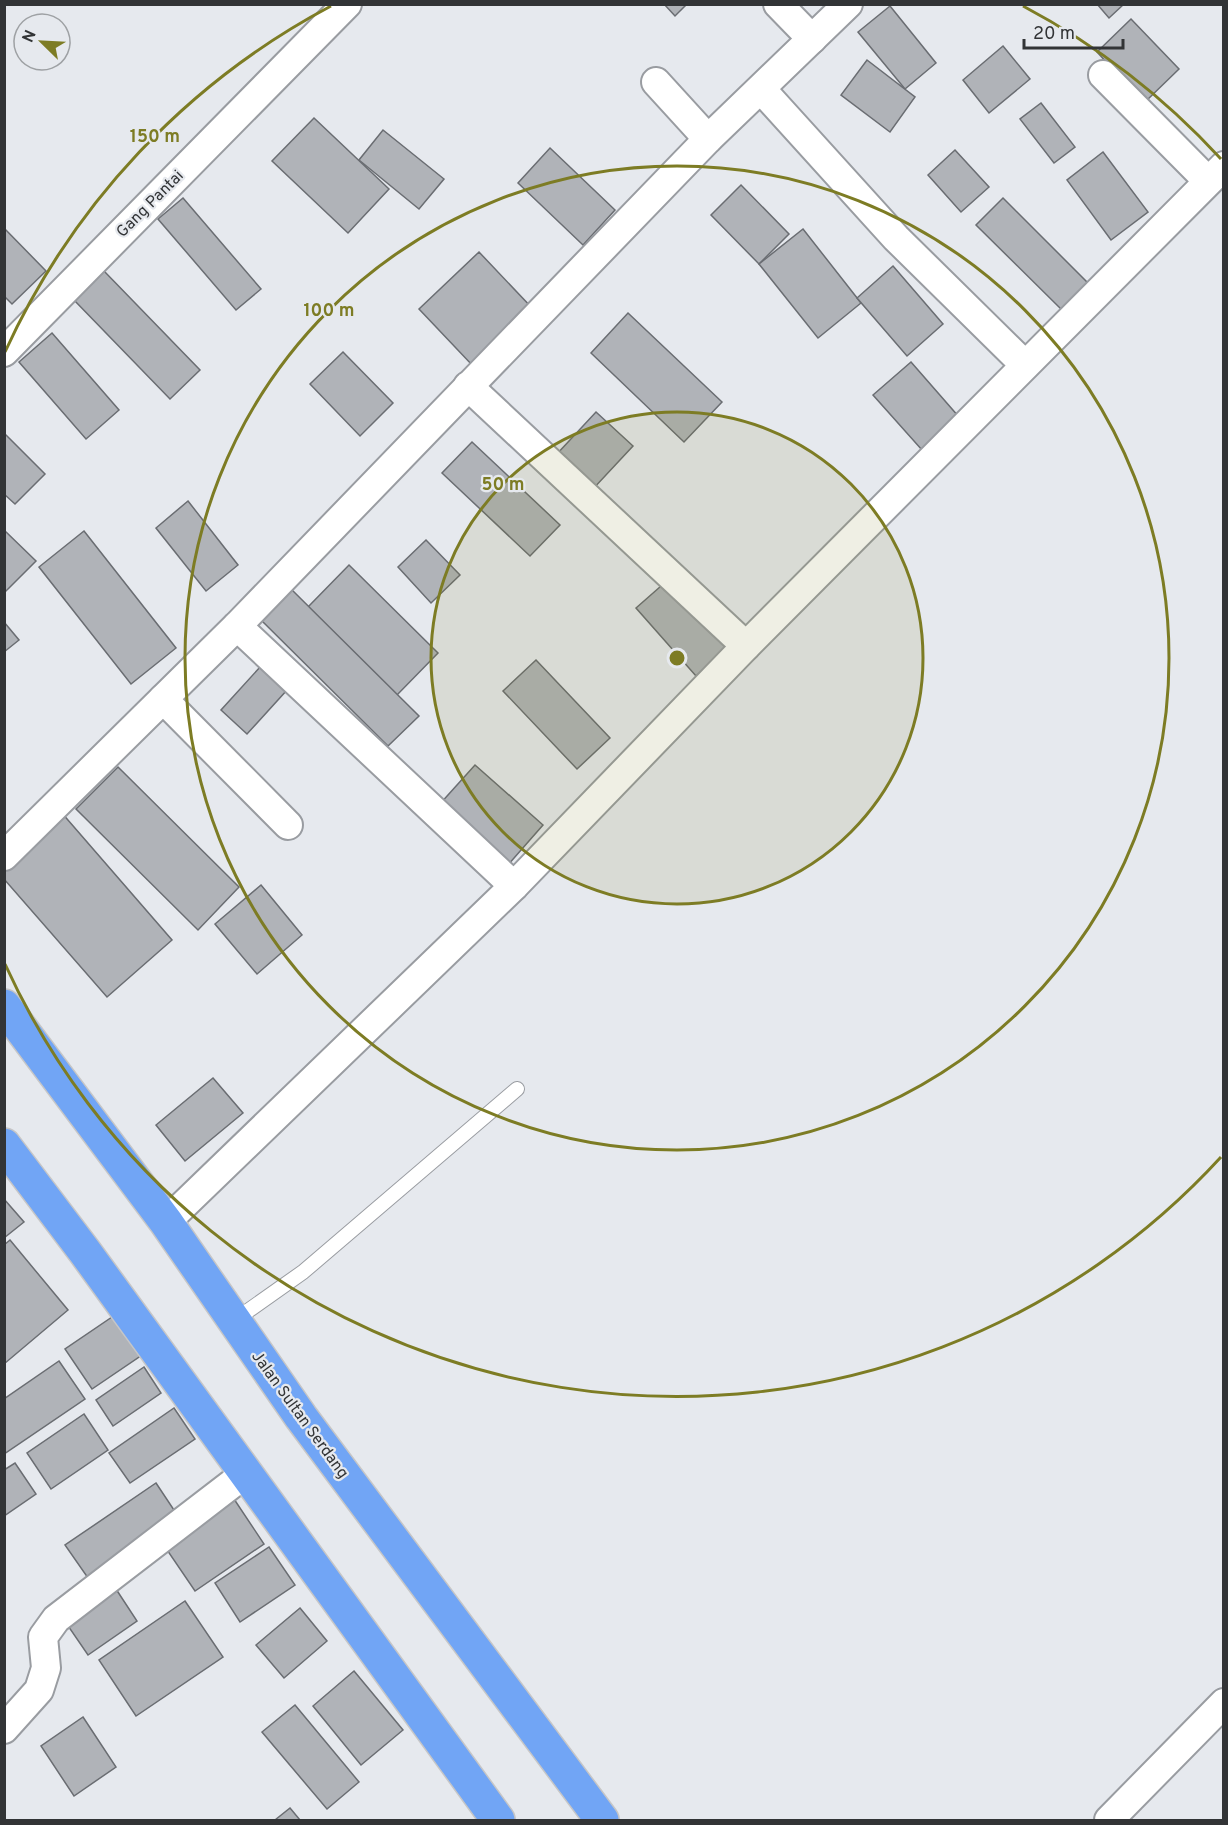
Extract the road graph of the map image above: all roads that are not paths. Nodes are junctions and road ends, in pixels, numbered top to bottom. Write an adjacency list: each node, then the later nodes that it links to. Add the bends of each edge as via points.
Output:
1 (347, 4): 10 (street, Gang Pantai)
2 (778, 4): 4 (street)
3 (848, 4): 4 (street)
4 (812, 39): 7 (street)
5 (1103, 75): 9 (street)
6 (656, 82): 8 (street)
7 (761, 89): 8 (street); 11 (street, via 896,238)
8 (708, 139): 12 (street)
9 (1216, 173): 11 (street)
10 (4, 352)
11 (1024, 365): 14 (street)
12 (468, 386): 13 (street); 14 (street)
13 (237, 626): 15 (street); 18 (street)
14 (746, 646): 18 (street)
15 (163, 699): 16 (street); 17 (street)
16 (288, 825)
17 (4, 856)
18 (514, 886): 22 (street)
19 (4, 1006): 22 (highway, Jalan Sultan Serdang)
20 (517, 1089): 23 (lane, via 303,1272)
21 (4, 1145): 24 (highway)
22 (166, 1222): 23 (highway, Jalan Sultan Serdang)
23 (235, 1320): 28 (highway, Jalan Sultan Serdang, via 301,1417)
24 (246, 1473): 26 (street, via 56,1619 43,1637 46,1668 39,1690); 27 (highway)
25 (1224, 1703): 29 (street)
26 (4, 1729)
27 (498, 1821)
28 (602, 1821)
29 (1108, 1821)

